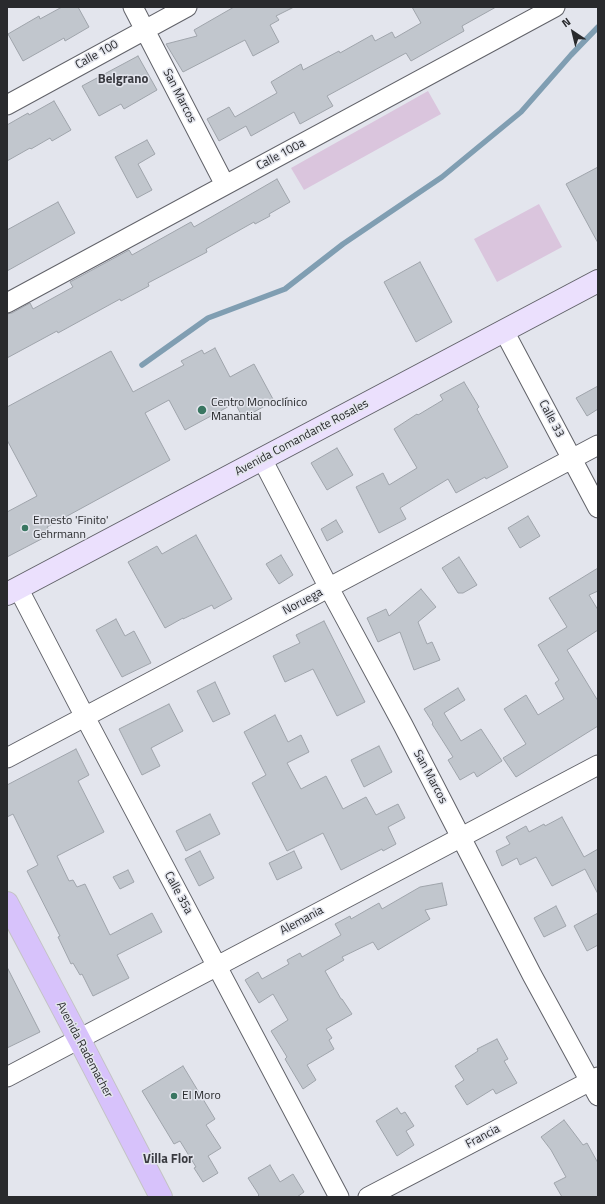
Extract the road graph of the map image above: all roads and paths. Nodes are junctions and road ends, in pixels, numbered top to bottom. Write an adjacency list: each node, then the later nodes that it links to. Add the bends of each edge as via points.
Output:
1 (133, 7): 4 (street, San Marcos)
2 (187, 7): 4 (street, Calle 100)
3 (555, 7): 6 (street, Calle 100a)
4 (145, 29): 5 (street, Calle 100); 6 (street, San Marcos)
5 (7, 105)
6 (226, 185): 8 (street, Calle 100a)
7 (598, 281): 9 (main road, Avenida Comandante Rosales)
8 (7, 303)
9 (504, 331): 11 (main road, Avenida Comandante Rosales); 12 (street, Calle 33)
10 (598, 445): 12 (street, Noruega)
11 (262, 459): 14 (street, San Marcos); 15 (main road, Avenida Comandante Rosales)
12 (572, 459): 13 (street, Calle 33); 14 (street, Noruega)
13 (598, 508)
14 (329, 588): 16 (street, Noruega); 19 (street, San Marcos)
15 (13, 591): 16 (street, Calle 35a)
16 (85, 717): 17 (street, Noruega); 21 (street, Calle 35a)
17 (7, 758)
18 (598, 765): 19 (street, Alemania)
19 (461, 837): 21 (street, Alemania); 24 (street, San Marcos, via 532,975)
20 (7, 903): 22 (main road, Avenida Rademacher)
21 (217, 966): 22 (street, Alemania); 26 (street, Calle 35a)
22 (79, 1039): 23 (street, Alemania); 25 (main road, Avenida Rademacher)
23 (7, 1077)
24 (595, 1084): 27 (street, Francia)
25 (161, 1197)
26 (339, 1197)
27 (368, 1197)

